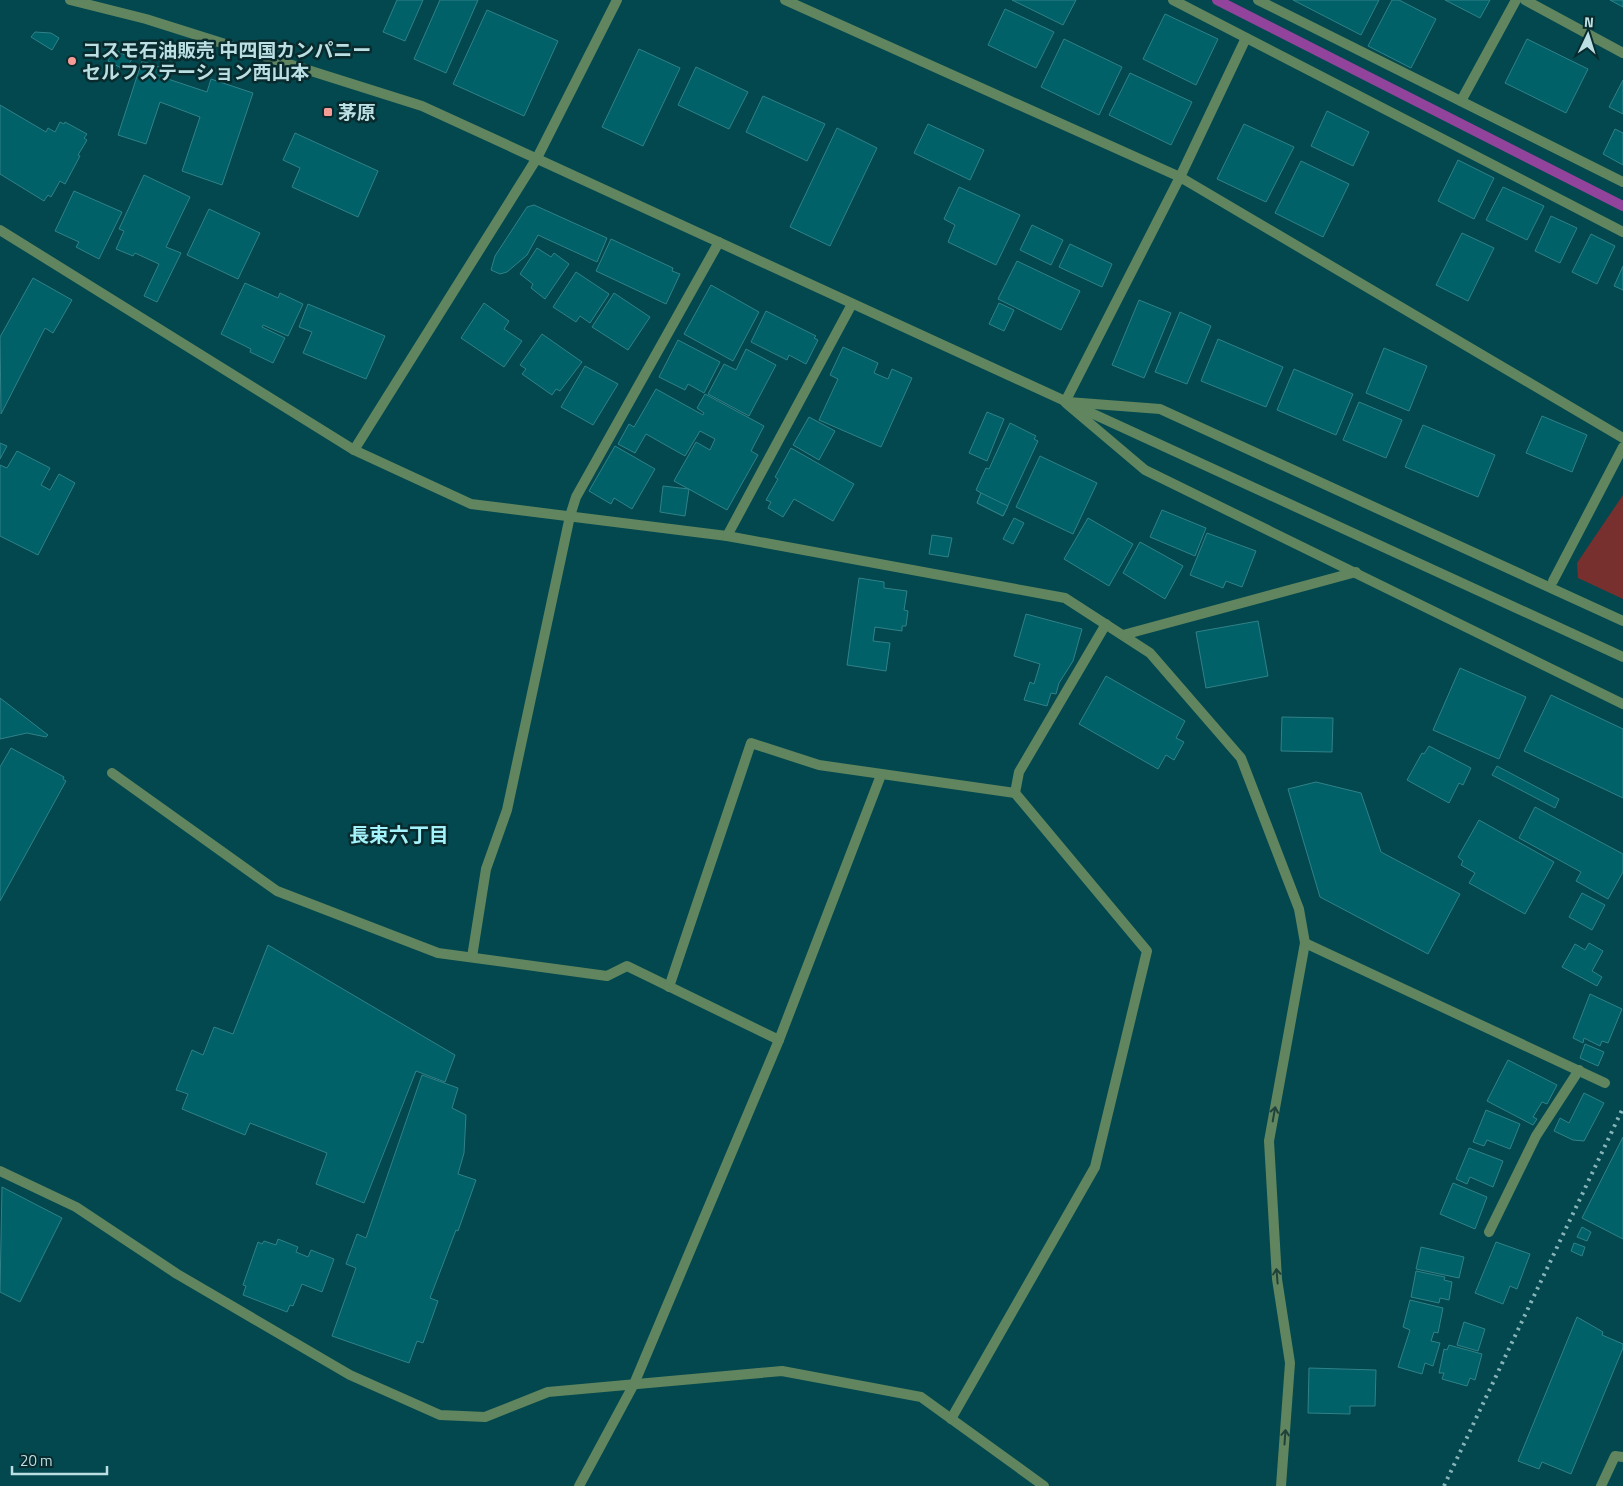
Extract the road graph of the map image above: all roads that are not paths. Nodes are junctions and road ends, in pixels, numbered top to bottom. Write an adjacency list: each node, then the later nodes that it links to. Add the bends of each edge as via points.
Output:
1 (70, 0): 11 (street, via 146,19 422,106)
2 (617, 0): 11 (street)
3 (785, 0): 12 (street)
4 (1173, 0): 8 (street)
5 (1258, 0): 10 (street)
6 (1516, 0): 10 (street)
7 (1525, 0): 9 (street)
8 (1246, 38): 12 (street); 15 (street)
9 (1623, 52)
10 (1461, 101): 13 (street)
11 (537, 158): 16 (street); 21 (street)
12 (1180, 177): 18 (street); 19 (street)
13 (1623, 182)
14 (0, 230): 21 (street)
15 (1623, 232)
16 (719, 242): 17 (street); 22 (street, via 576,497)
17 (852, 304): 18 (street); 23 (street)
18 (1065, 402): 24 (street, via 1145,470); 26 (street, via 1160,409); 29 (street)
19 (1623, 438)
20 (1623, 447): 25 (street)
21 (354, 450): 22 (street, via 471,504)
22 (570, 516): 23 (street); 35 (street, via 507,810 486,869)
23 (727, 536): 27 (street, via 1064,598)
24 (1356, 572): 28 (street); 30 (street)
25 (1552, 580)
26 (1623, 621)
27 (1106, 624): 28 (street); 33 (street, via 1019,772)
28 (1122, 635): 34 (street, via 1150,652 1241,758 1299,909)
29 (1623, 657)
30 (1623, 704)
31 (112, 773): 35 (street, via 277,891 438,953)
32 (881, 775): 33 (street); 36 (street, via 819,765 751,743); 37 (street)
33 (1015, 792): 43 (street, via 1147,951 1095,1167)
34 (1305, 942): 38 (street); 47 (street, one-way to 34, via 1290,1363 1277,1279 1269,1141)
35 (472, 957): 36 (street, via 607,976 627,966)
36 (669, 986): 37 (street)
37 (779, 1040): 42 (street)
38 (1579, 1070): 39 (street); 41 (street, via 1536,1136)
39 (1605, 1083)
40 (0, 1171): 42 (street, via 76,1207 177,1274 350,1375 440,1416 485,1417 548,1392)
41 (1489, 1232)
42 (634, 1384): 43 (street, via 782,1370 921,1397); 45 (street)
43 (951, 1419): 46 (street)
44 (1623, 1457): 48 (street, via 1615,1456)
45 (580, 1486)
46 (1044, 1486)
47 (1281, 1486)
48 (1601, 1486)

